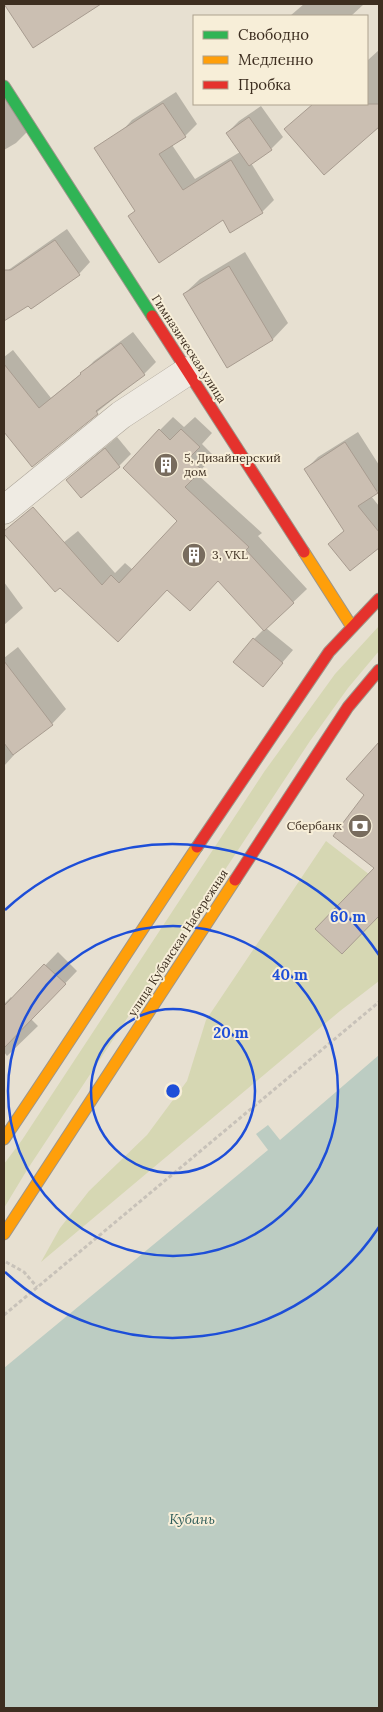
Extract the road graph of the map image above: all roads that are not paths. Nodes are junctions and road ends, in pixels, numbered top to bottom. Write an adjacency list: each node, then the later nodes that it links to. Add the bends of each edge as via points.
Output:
1 (4, 86): 2 (main road, Гимназическая улица)
2 (188, 372): 3 (street, via 121,415); 5 (main road, Гимназическая улица)
3 (4, 510)
4 (379, 599): 5 (main road)
5 (352, 627): 7 (main road, via 324,660)
6 (379, 670): 8 (main road, улица Кубанская Набережная, via 348,707)
7 (4, 1139)
8 (4, 1234)

